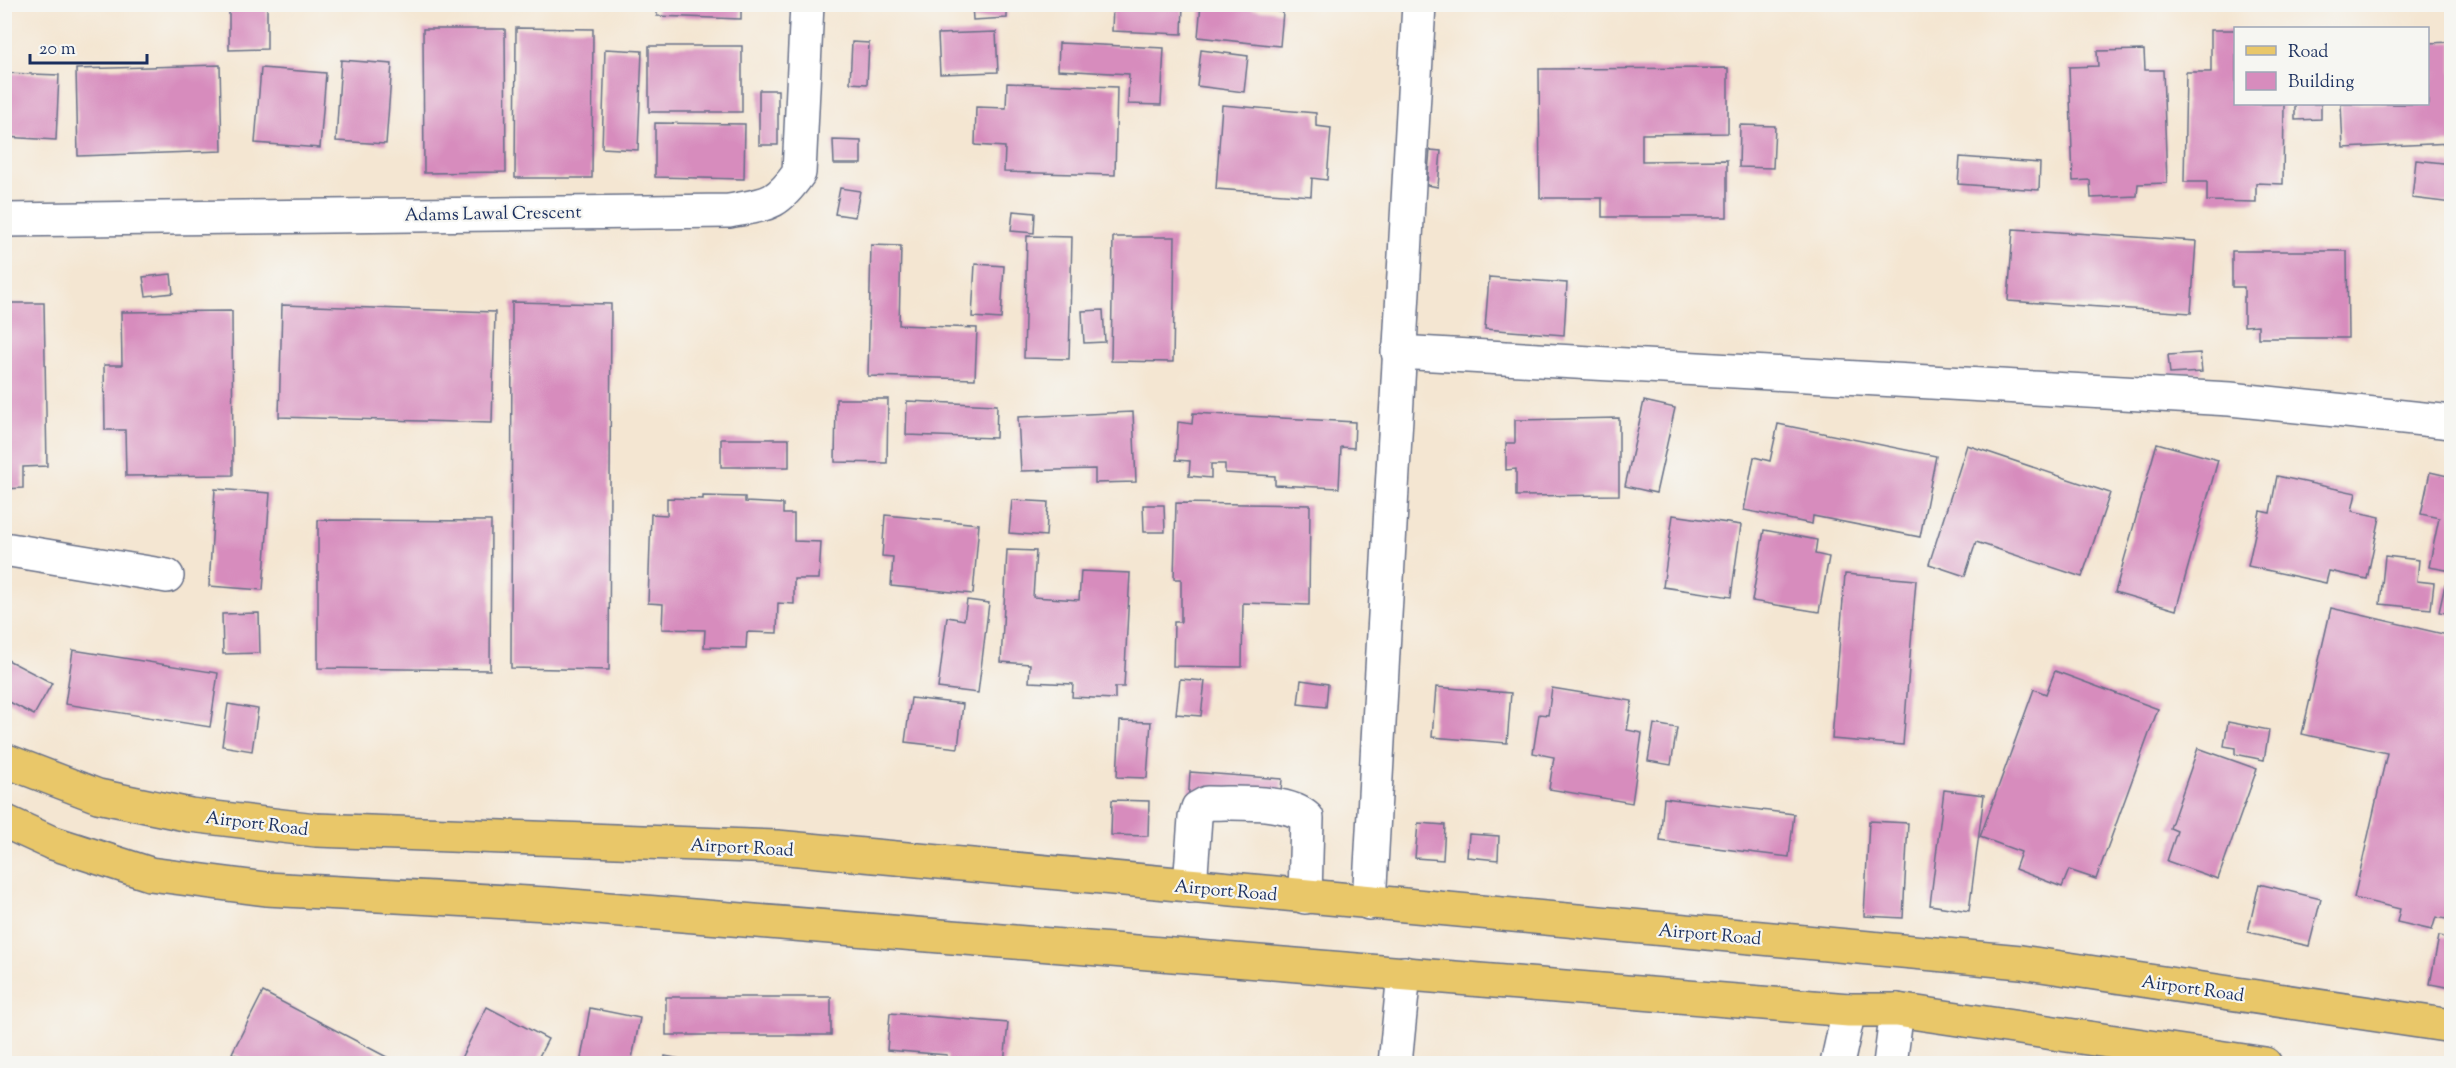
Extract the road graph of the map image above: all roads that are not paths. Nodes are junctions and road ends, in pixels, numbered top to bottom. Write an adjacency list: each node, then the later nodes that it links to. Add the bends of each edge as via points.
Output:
1 (807, 4): 3 (street, Adams Lawal Crescent, via 799,173 785,193 768,204 729,210)
2 (1419, 4): 4 (street)
3 (4, 220)
4 (1398, 352): 5 (street, via 2230,399); 12 (street)
5 (2451, 422)
6 (4, 549): 7 (street)
7 (167, 576)
8 (4, 760): 10 (main road, Airport Road, via 98,796 190,816 316,830 777,847)
9 (4, 821): 13 (main road, via 50,842 150,874 266,889 548,904)
10 (1190, 886): 11 (main road, Airport Road); 11 (street, via 1198,808 1207,803 1285,806 1299,810 1307,818)
11 (1305, 897): 12 (main road, Airport Road)
12 (1369, 903): 16 (main road, Airport Road, via 2021,962)
13 (1404, 973): 14 (main road); 17 (street)
14 (1849, 1010): 15 (main road); 18 (street)
15 (1897, 1010): 19 (street); 20 (main road)
16 (2451, 1026)
17 (1395, 1064)
18 (1837, 1064)
19 (1890, 1064)
20 (2265, 1064)

